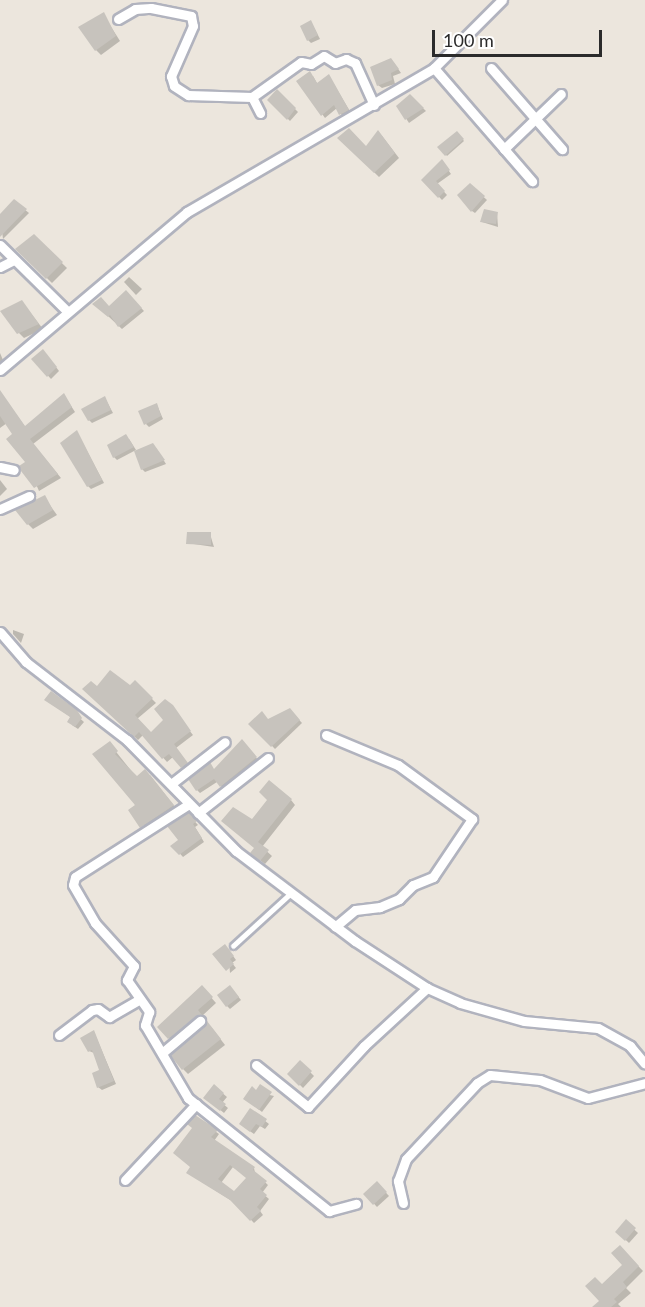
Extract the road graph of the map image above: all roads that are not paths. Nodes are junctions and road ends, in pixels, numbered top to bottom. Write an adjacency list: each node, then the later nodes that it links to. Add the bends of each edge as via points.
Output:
1 (176, 0): 3 (street)
2 (502, 0): 5 (street)
3 (176, 12): 4 (street, via 141,9); 8 (street, via 191,16 194,22 174,66 174,86 198,96)
4 (118, 19)
5 (434, 68): 9 (street); 12 (street)
6 (491, 69): 11 (street)
7 (561, 94): 11 (street, via 541,111)
8 (252, 97): 9 (street, via 301,62 311,64 324,56 335,63 346,59 355,63); 10 (street)
9 (374, 105): 18 (street, via 187,212)
10 (260, 113)
11 (537, 120): 12 (street); 13 (street)
12 (504, 149): 14 (street)
13 (562, 149)
14 (532, 182)
15 (0, 245): 16 (street)
16 (14, 260): 17 (street); 18 (street)
17 (0, 267)
18 (68, 311): 19 (street)
19 (0, 370)
20 (0, 467): 21 (street)
21 (14, 470)
22 (29, 496): 23 (street)
23 (0, 509)
24 (0, 632): 28 (street, via 26,662 96,713)
25 (326, 735): 32 (street, via 398,765 472,819 433,877 413,885 399,899 380,907 355,910)
26 (225, 742): 28 (street)
27 (268, 758): 30 (street)
28 (171, 784): 29 (street)
29 (189, 804): 30 (street); 35 (street, via 72,882 95,923 134,966 127,980)
30 (198, 813): 31 (street)
31 (290, 894): 32 (street); 33 (lane)
32 (335, 927): 34 (street)
33 (233, 946)
34 (427, 988): 39 (street, via 485,1013 598,1028 630,1046); 40 (street, via 364,1046 308,1107)
35 (138, 1000): 37 (street, via 109,1017 92,1010); 38 (street, via 149,1012 145,1025)
36 (200, 1021): 38 (street)
37 (59, 1035)
38 (162, 1053): 42 (street, via 183,1092)
39 (645, 1064)
40 (256, 1065)
41 (645, 1083): 44 (street, via 588,1098 540,1080 490,1075 477,1083 406,1159 399,1170)
42 (196, 1104): 43 (street); 45 (street, via 329,1210)
43 (125, 1180)
44 (403, 1203)
45 (356, 1204)

